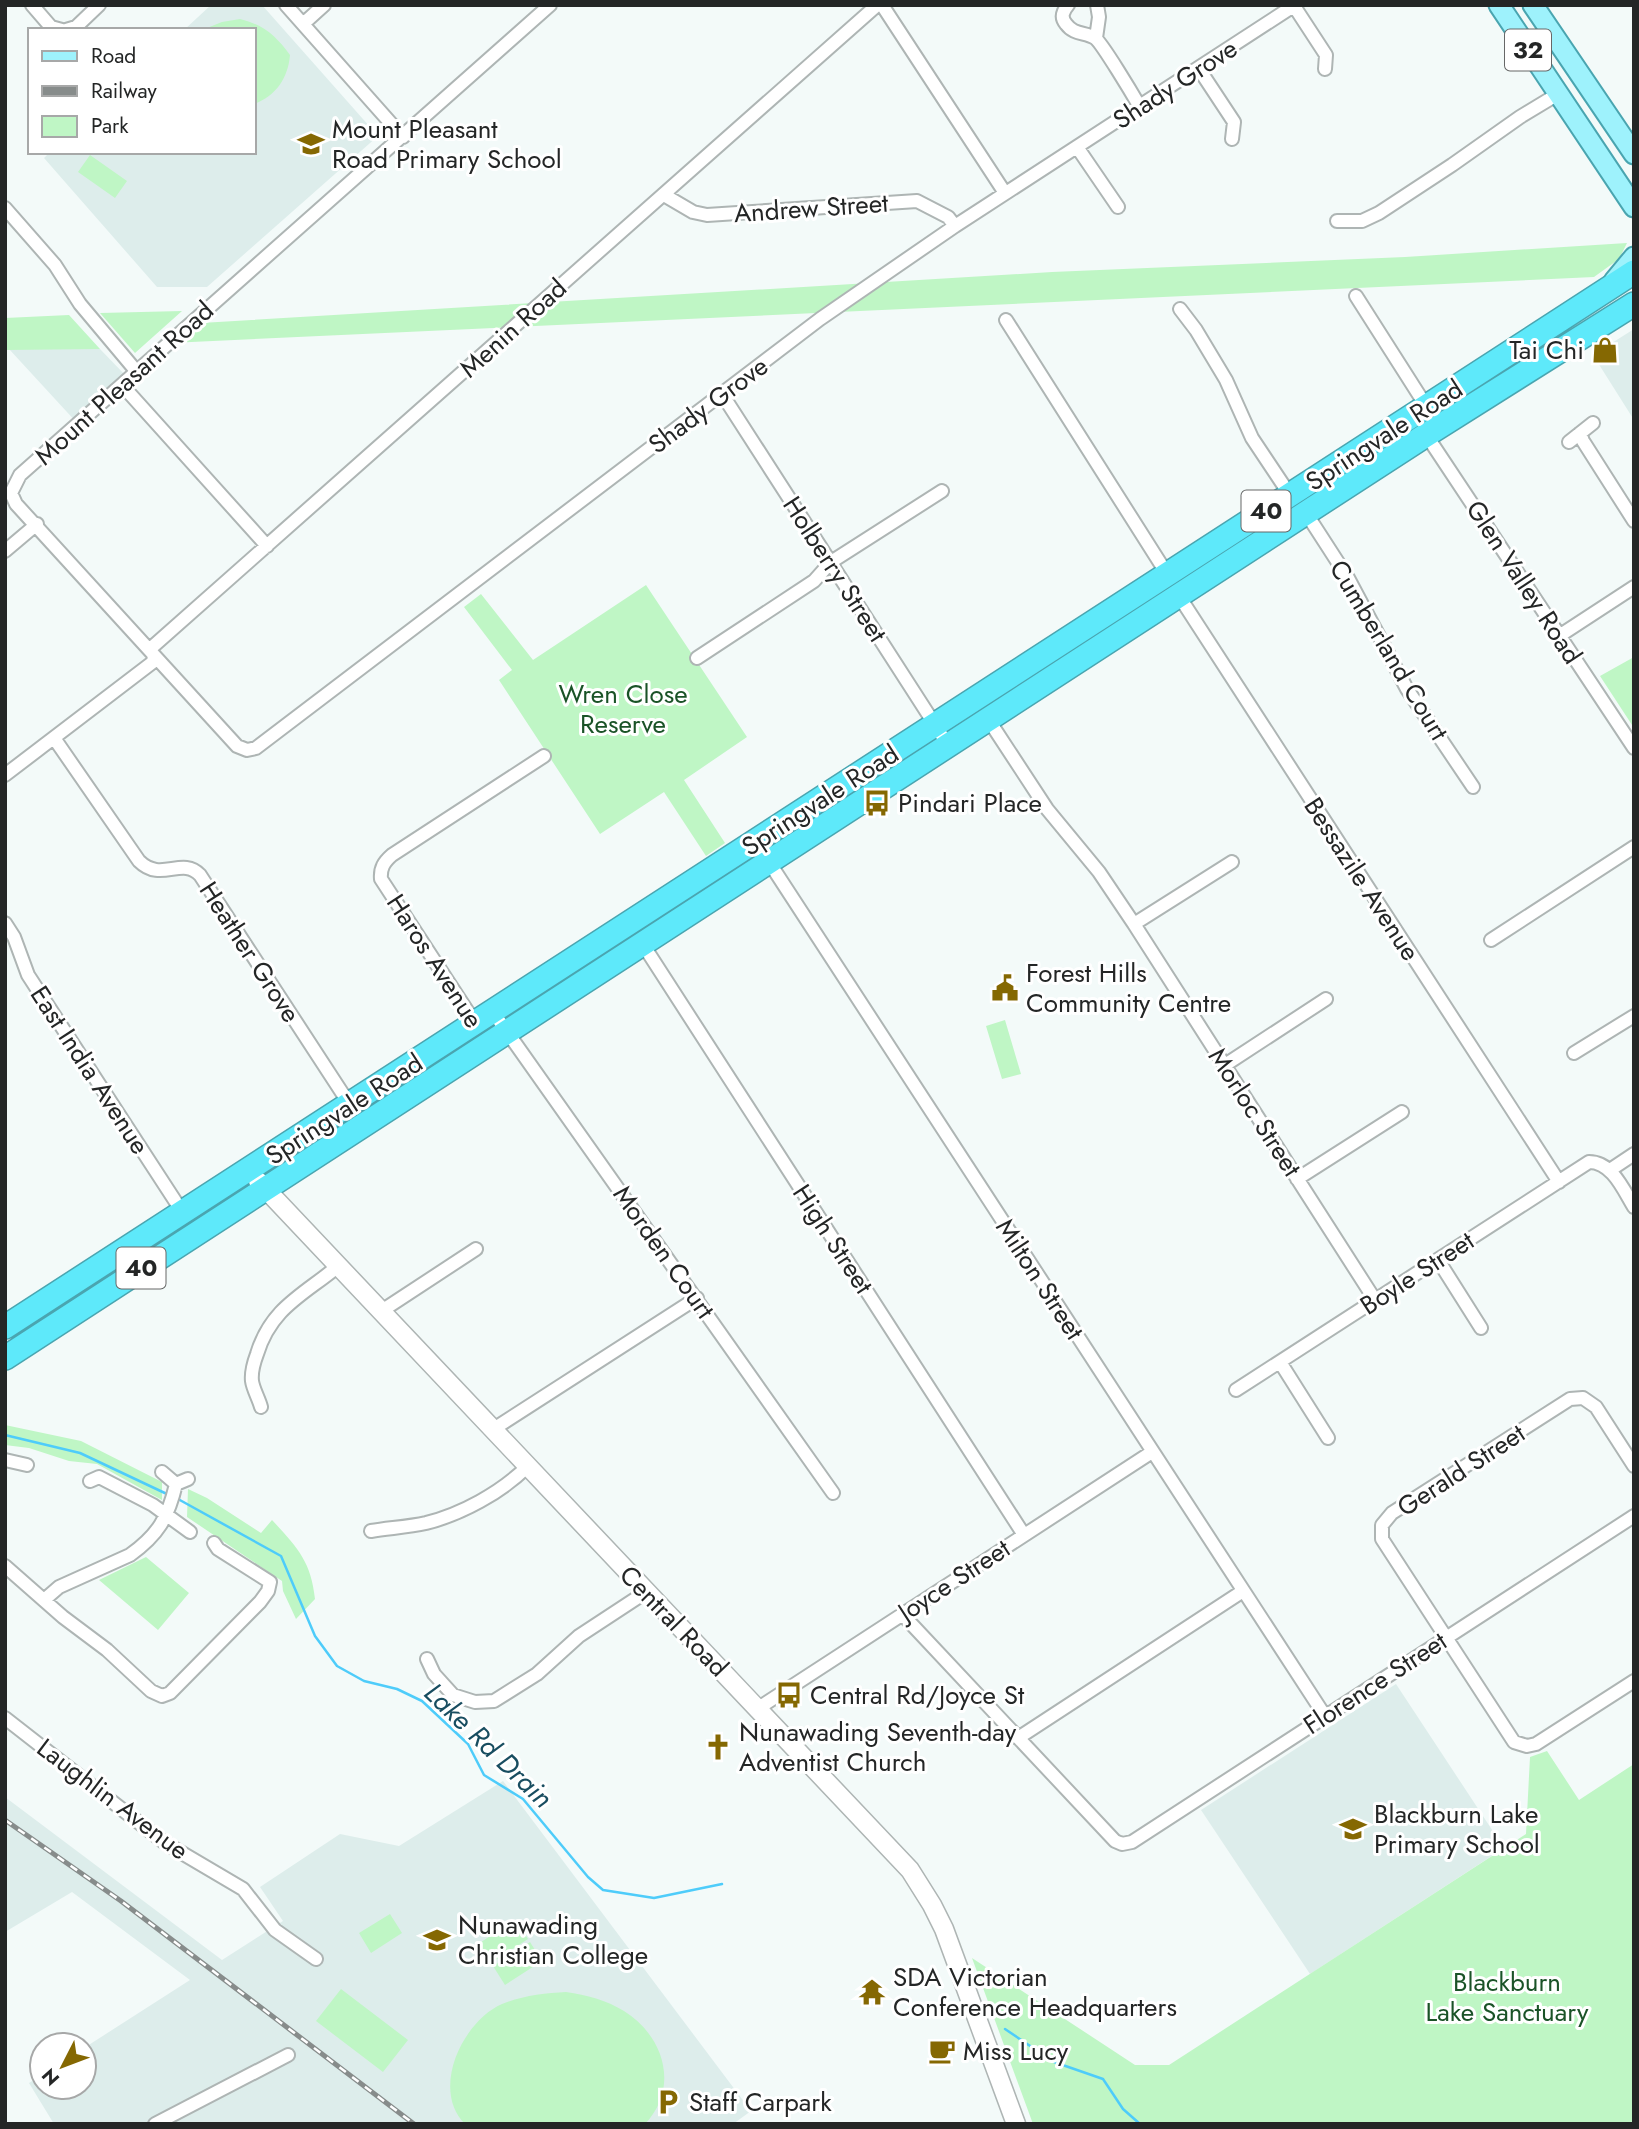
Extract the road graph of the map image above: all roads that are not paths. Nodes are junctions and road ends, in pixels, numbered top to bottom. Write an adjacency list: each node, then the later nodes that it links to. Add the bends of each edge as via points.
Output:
1 (32, 5): 13 (street)
2 (99, 5): 14 (street)
3 (286, 5): 12 (street)
4 (324, 5): 12 (street)
5 (550, 5): 20 (street, Mount Pleasant Road)
6 (1068, 5): 15 (street, via 1062,18 1066,25)
7 (1097, 5): 15 (street)
8 (1499, 5): 18 (main road, 32)
9 (1533, 5): 23 (main road, 32)
10 (880, 6): 24 (street); 25 (street, Menin Road)
11 (1291, 6): 16 (street, Shady Grove); 17 (street, via 1326,55)
12 (303, 24): 20 (street)
13 (55, 28)
14 (72, 28)
15 (1096, 38): 19 (street)
16 (1199, 69): 19 (street, Shady Grove); 21 (street, via 1234,122)
17 (1325, 69)
18 (1558, 94): 28 (main road, 32); 29 (street, via 1378,213 1362,221)
19 (1140, 107): 22 (street, Shady Grove)
20 (403, 137): 38 (street, Mount Pleasant Road)
21 (1232, 139)
22 (1077, 147): 24 (street, Shady Grove); 26 (street)
23 (1634, 154)
24 (1006, 193): 30 (street, Shady Grove)
25 (664, 195): 30 (street, Andrew Street, via 707,215 917,201 948,216); 52 (street, Menin Road)
26 (1118, 207)
27 (5, 208): 38 (street)
28 (1633, 208)
29 (1337, 221)
30 (955, 226): 40 (street, Shady Grove, via 820,318)
31 (1634, 257): 33 (main road)
32 (1634, 272): 33 (highway, Springvale Road / 40)
33 (1606, 289): 41 (highway, Springvale Road / 40)
34 (1356, 296): 41 (street, Glen Valley Road)
35 (1634, 304): 43 (highway, Springvale Road / 40)
36 (1180, 309): 48 (street, via 1226,380 1252,438)
37 (1006, 320): 55 (street, Bessazile Avenue)
38 (137, 372): 39 (street, Mount Pleasant Road)
39 (122, 385): 46 (street, Mount Pleasant Road); 52 (street)
40 (722, 394): 54 (street, Holberry Street); 59 (street, Shady Grove, via 256,748 237,746)
41 (1420, 411): 43 (street, Glen Valley Road); 48 (highway, Springvale Road / 40)
42 (1593, 423): 44 (street)
43 (1433, 431): 49 (highway, Springvale Road / 40); 58 (street, Glen Valley Road)
44 (1580, 433): 45 (street); 50 (street)
45 (1569, 442)
46 (9, 487): 51 (street, Mount Pleasant Road, via 16,503)
47 (942, 491): 54 (street)
48 (1290, 495): 55 (highway, Springvale Road / 40)
49 (1306, 513): 57 (highway, Springvale Road / 40); 68 (street, Cumberland Court, via 1348,578 1407,690)
50 (1634, 521)
51 (37, 524): 53 (street); 59 (street, Mount Pleasant Road)
52 (267, 546): 59 (street, Menin Road)
53 (5, 551)
54 (831, 562): 60 (street, via 814,581); 62 (street, Holberry Street)
55 (1168, 575): 57 (street, Bessazile Avenue); 62 (highway, Springvale Road / 40)
56 (1634, 587): 58 (street)
57 (1178, 596): 61 (highway, Springvale Road / 40); 89 (street, Bessazile Avenue)
58 (1559, 636): 65 (street, Glen Valley Road)
59 (152, 652): 63 (street, via 153,662)
60 (696, 658)
61 (988, 719): 64 (highway, Springvale Road / 40); 74 (street, Morloc Street, via 1047,809)
62 (936, 725): 64 (street, Holberry Street); 69 (highway, Springvale Road / 40)
63 (54, 738): 67 (street); 83 (street, Heather Grove, via 147,869 186,867 200,875)
64 (948, 745): 71 (highway, Springvale Road / 40)
65 (1634, 748)
66 (544, 756): 79 (street, Haros Avenue, via 392,855 380,871)
67 (5, 775)
68 (1473, 787)
69 (756, 842): 71 (street, Milton Street); 79 (highway, Springvale Road / 40)
70 (1634, 848): 75 (street)
71 (769, 861): 76 (highway, Springvale Road / 40); 107 (street, Milton Street)
72 (1232, 862): 74 (street)
73 (5, 923): 92 (street, East India Avenue, via 28,975)
74 (1134, 924): 82 (street, Morloc Street)
75 (1491, 940)
76 (642, 943): 80 (highway, Springvale Road / 40); 119 (street, High Street)
77 (1326, 999): 82 (street)
78 (1634, 1016): 81 (street)
79 (484, 1018): 80 (street, Morden Court); 80 (street, Haros Avenue); 83 (highway, Springvale Road / 40)
80 (497, 1037): 90 (highway, Springvale Road / 40); 96 (street, Morden Court)
81 (1574, 1054)
82 (1225, 1065): 88 (street, Morloc Street)
83 (350, 1105): 87 (highway, Springvale Road / 40)
84 (1402, 1112): 88 (street)
85 (1634, 1154): 86 (street, Boyle Street)
86 (1605, 1166): 89 (street, Boyle Street, via 1590,1162); 91 (street)
87 (250, 1170): 90 (street, Central Road); 92 (highway, Springvale Road / 40)
88 (1297, 1179): 97 (street, Morloc Street)
89 (1559, 1182): 94 (street, Boyle Street)
90 (263, 1189): 95 (street, Central Road); 101 (highway, Springvale Road / 40)
91 (1634, 1207)
92 (183, 1213): 99 (highway, Springvale Road / 40)
93 (476, 1249): 98 (street)
94 (1438, 1260): 97 (street, Boyle Street); 100 (street)
95 (337, 1267): 98 (street, Central Road); 104 (street, via 288,1302 263,1336 252,1382)
96 (696, 1298): 105 (street); 114 (street, Morden Court)
97 (1375, 1300): 102 (street, Boyle Street)
98 (380, 1312): 105 (street, Central Road)
99 (5, 1328)
100 (1481, 1328)
101 (5, 1358)
102 (1280, 1362): 103 (street, Boyle Street); 106 (street)
103 (1236, 1390)
104 (261, 1407)
105 (492, 1430): 111 (street, Central Road)
106 (1328, 1438)
107 (1152, 1452): 119 (street, Joyce Street); 122 (street, Milton Street)
108 (8, 1456): 109 (street)
109 (27, 1465)
110 (1634, 1466): 126 (street, Gerald Street, via 1596,1408 1583,1398 1570,1399 1392,1513 1382,1525 1382,1539)
111 (527, 1467): 117 (street, via 452,1515); 123 (street, Central Road)
112 (162, 1472): 115 (street, via 177,1489)
113 (95, 1476): 115 (street)
114 (833, 1493)
115 (167, 1516): 118 (street); 124 (street, via 130,1555 59,1587)
116 (1634, 1516): 126 (street, Florence Street)
117 (370, 1531)
118 (191, 1534)
119 (1024, 1535): 125 (street, Joyce Street)
120 (214, 1543): 124 (street, via 274,1585 170,1693 162,1696)
121 (5, 1566): 124 (street)
122 (1243, 1591): 130 (street, Milton Street); 132 (street)
123 (646, 1592): 127 (street, via 494,1701 475,1702 453,1695); 129 (street, Central Road)
124 (44, 1600)
125 (902, 1614): 129 (street, Joyce Street); 132 (street)
126 (1446, 1637): 128 (street, via 1514,1742 1527,1746); 130 (street, Florence Street)
127 (427, 1659)
128 (1634, 1681)
129 (757, 1709): 136 (street, Central Road, via 920,1883 944,1929)
130 (1325, 1716): 132 (street, Florence Street, via 1132,1842 1122,1844)
131 (5, 1718): 133 (street, Laughlin Avenue, via 165,1843 243,1889 275,1930)
132 (1018, 1738)
133 (316, 1959)
134 (288, 2055): 135 (street)
135 (155, 2124)
136 (1016, 2124)

